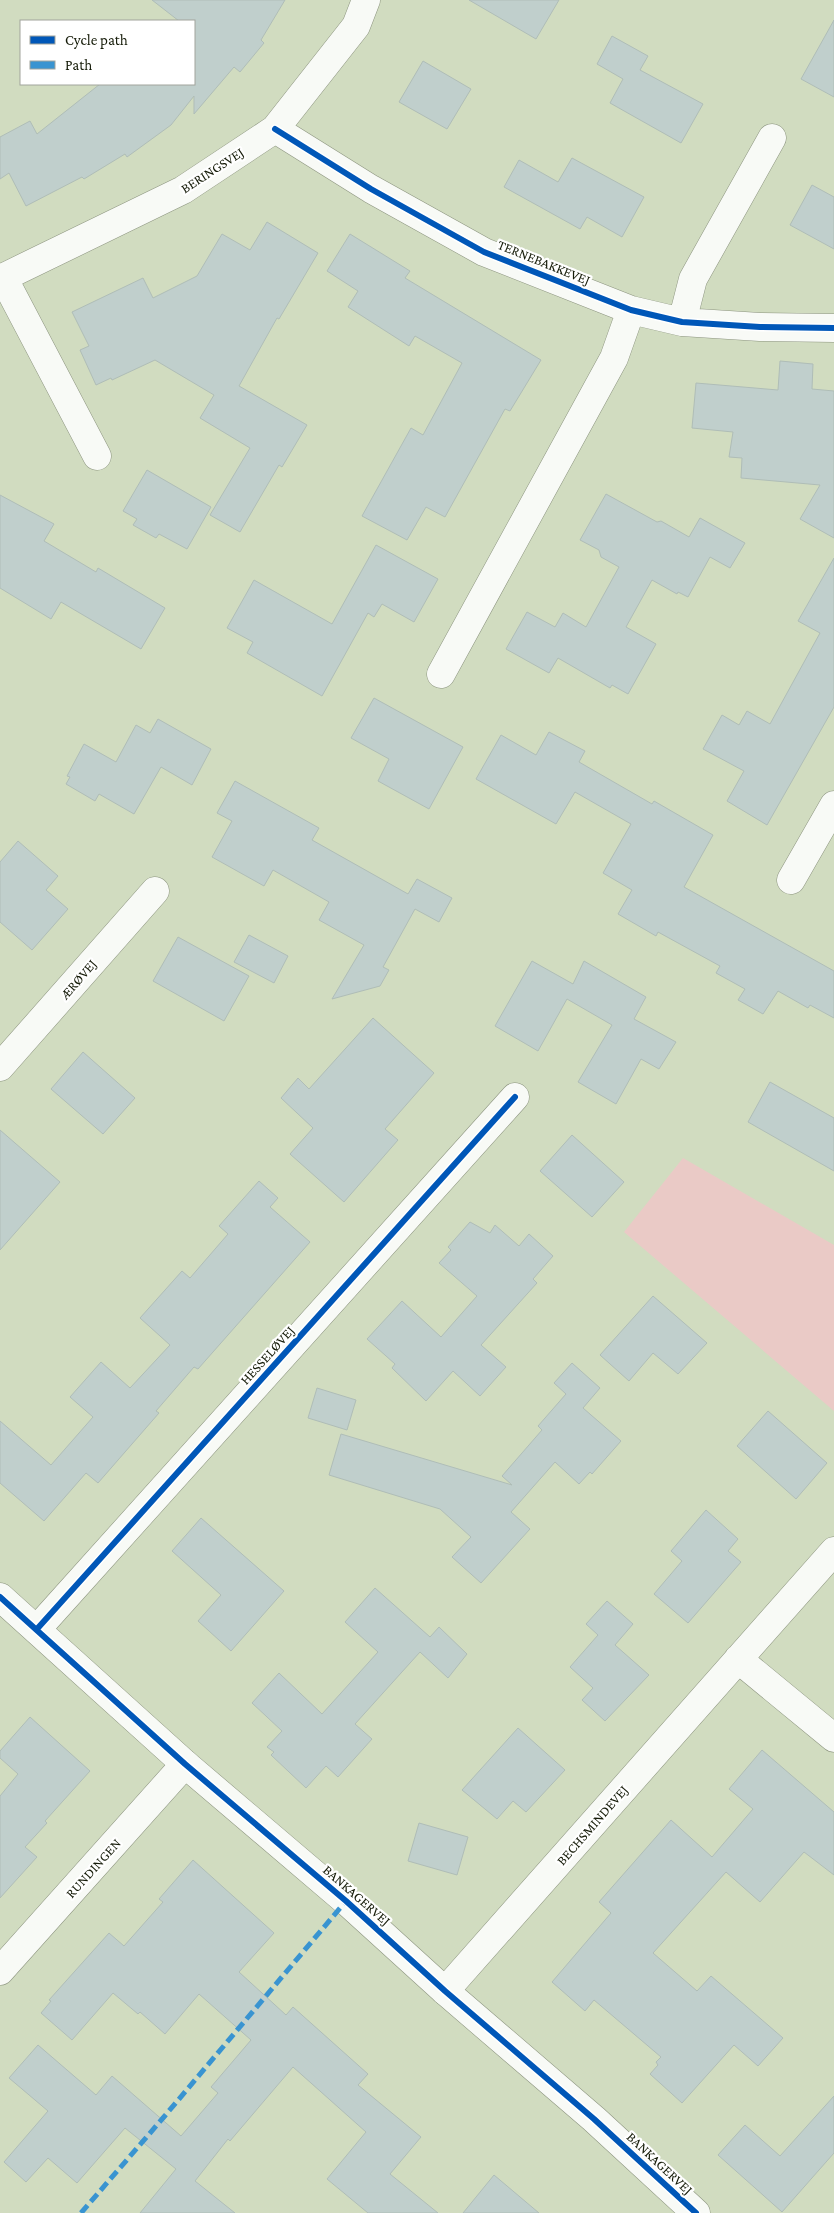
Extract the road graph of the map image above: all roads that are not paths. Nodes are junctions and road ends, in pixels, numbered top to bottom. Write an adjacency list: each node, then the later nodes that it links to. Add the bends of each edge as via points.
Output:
1 (366, 0): 2 (street, BERINGSVEJ, via 356,26)
2 (275, 129): 4 (street, BERINGSVEJ, via 183,190); 5 (street, TERNEBAKKEVEJ, via 371,189 484,252)
3 (772, 138): 6 (street, via 693,279)
4 (2, 278): 8 (street, BERINGSVEJ)
5 (631, 310): 6 (street, TERNEBAKKEVEJ); 9 (street, via 614,358)
6 (682, 322): 7 (street, TERNEBAKKEVEJ)
7 (834, 328)
8 (97, 456)
9 (441, 674)
10 (834, 804): 11 (street)
11 (791, 880)
12 (155, 891): 13 (street, ÆRØVEJ)
13 (0, 1067)
14 (515, 1097): 17 (street, HESSELØVEJ)
15 (834, 1551): 18 (street, BECHSMINDEVEJ)
16 (0, 1597): 17 (street, BANKAGERVEJ)
17 (37, 1630): 20 (street, BANKAGERVEJ)
18 (738, 1659): 19 (street); 22 (street, BECHSMINDEVEJ)
19 (834, 1738)
20 (185, 1764): 21 (street, RUNDINGEN); 22 (street, BANKAGERVEJ, via 346,1901)
21 (0, 1971)
22 (445, 1991): 23 (street, BANKAGERVEJ, via 594,2119)
23 (696, 2213)

